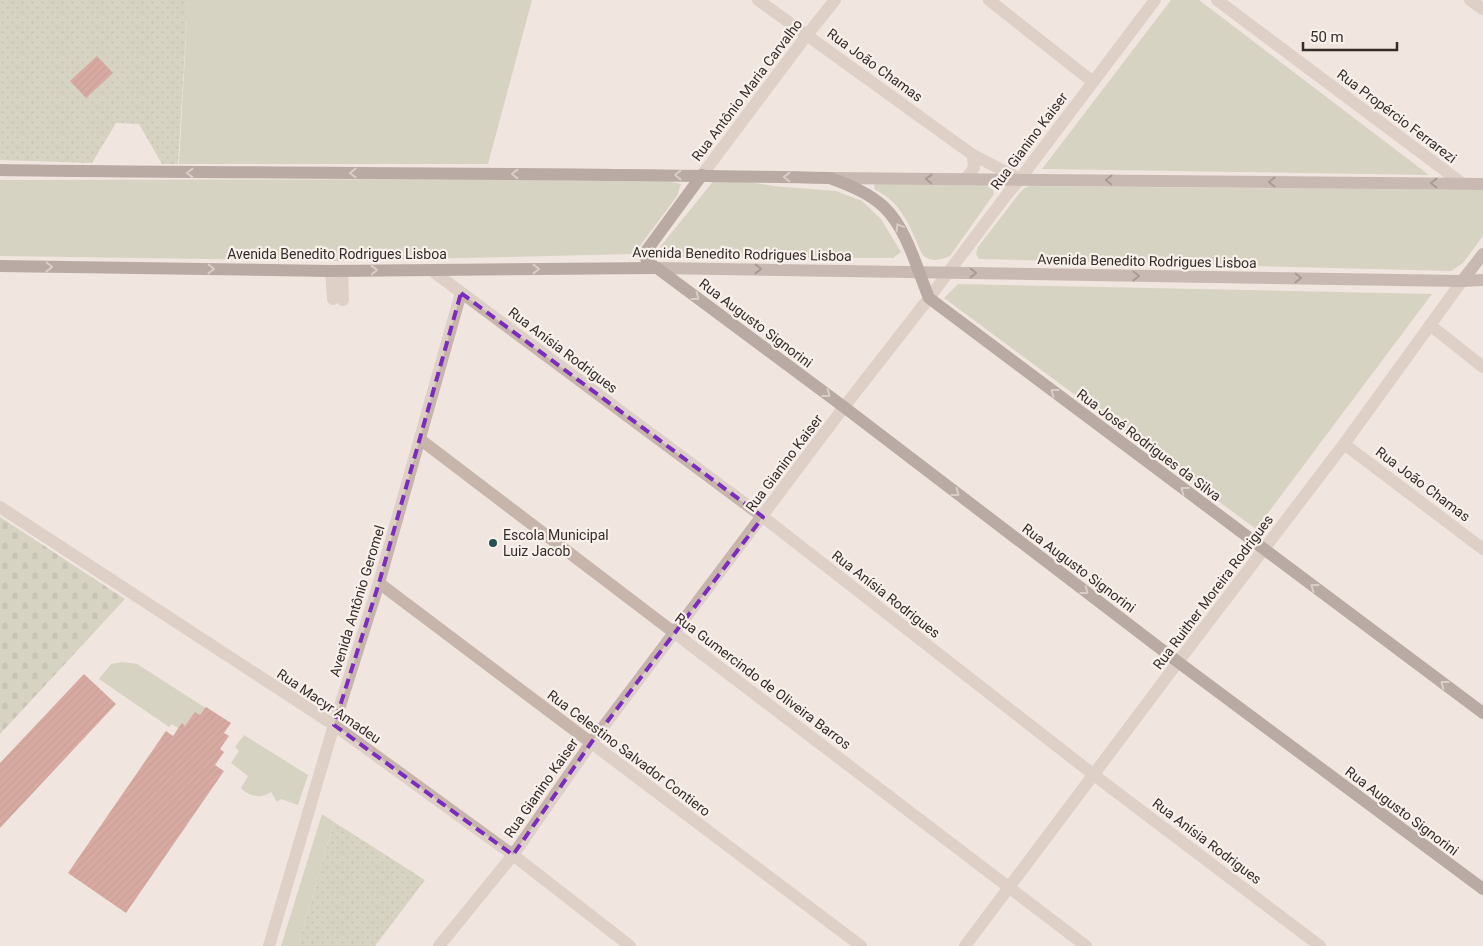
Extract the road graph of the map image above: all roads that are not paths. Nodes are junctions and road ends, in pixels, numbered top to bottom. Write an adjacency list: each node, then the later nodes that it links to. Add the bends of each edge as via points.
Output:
1 (758, 0): 8 (street, Rua João Chamas)
2 (835, 0): 8 (street, Rua Antônio Maria Carvalho)
3 (990, 0): 9 (street)
4 (1155, 0): 9 (street, Rua Gianino Kaiser)
5 (1217, 0): 16 (street, Rua Propércio Ferrarezi)
6 (1470, 0): 7 (street)
7 (1483, 9)
8 (807, 35): 10 (street, Rua João Chamas); 12 (street, Rua Antônio Maria Carvalho)
9 (1093, 82): 14 (street, Rua Gianino Kaiser)
10 (973, 155): 14 (street, Rua João Chamas); 15 (street, via 974,168)
11 (0, 170): 12 (main road, one-way to 11)
12 (702, 175): 13 (main road, one-way to 12); 20 (main road, via 644,254 648,263)
13 (830, 178): 15 (main road, one-way to 13); 23 (main road, one-way to 13, via 899,226 884,207 865,193)
14 (1020, 179): 15 (main road); 16 (main road, one-way to 14); 24 (street, Rua Gianino Kaiser)
15 (965, 180)
16 (1463, 184): 17 (main road)
17 (1483, 184)
18 (1483, 254): 26 (main road, Rua Ruither Moreira Rodrigues)
19 (0, 266): 22 (main road, Avenida Benedito Rodrigues Lisboa, one-way to 22)
20 (657, 268): 21 (main road, Avenida Benedito Rodrigues Lisboa, one-way to 20); 23 (main road, Avenida Benedito Rodrigues Lisboa, one-way to 23); 32 (main road, Rua Augusto Signorini, one-way to 32)
21 (431, 270): 22 (main road, Avenida Benedito Rodrigues Lisboa, one-way to 21); 27 (street, Rua Anísia Rodrigues)
22 (337, 271): 29 (street)
23 (918, 272): 24 (main road, Avenida Benedito Rodrigues Lisboa); 28 (main road)
24 (948, 273): 26 (main road, Avenida Benedito Rodrigues Lisboa, one-way to 26); 28 (street, Rua Gianino Kaiser)
25 (1483, 280): 26 (main road, Avenida Benedito Rodrigues Lisboa)
26 (1462, 281): 30 (street, Rua Ruither Moreira Rodrigues)
27 (461, 293): 33 (street, Avenida Antônio Geromel); 36 (street, Rua Anísia Rodrigues)
28 (929, 298): 32 (street, Rua Gianino Kaiser); 38 (main road, Rua José Rodrigues da Silva, one-way to 28)
29 (338, 300)
30 (1430, 325): 31 (street); 34 (street, Rua Ruither Moreira Rodrigues)
31 (1483, 367)
32 (844, 407): 36 (street, Rua Gianino Kaiser); 41 (main road, Rua Augusto Signorini, one-way to 41)
33 (421, 440): 39 (street, Avenida Antônio Geromel); 40 (street, Rua Gumercindo de Oliveira Barros)
34 (1344, 444): 37 (street, Rua João Chamas); 38 (street, Rua Ruither Moreira Rodrigues)
35 (0, 507): 43 (street, Rua Macyr Amadeu)
36 (763, 517): 40 (street, Rua Gianino Kaiser); 45 (street, Rua Anísia Rodrigues)
37 (1483, 549)
38 (1264, 550): 41 (street, Rua Ruither Moreira Rodrigues); 42 (main road, Rua José Rodrigues da Silva, one-way to 38)
39 (380, 583): 43 (street, Avenida Antônio Geromel); 44 (street, Rua Celestino Salvador Contiero)
40 (675, 633): 44 (street, Rua Gianino Kaiser); 47 (street, Rua Gumercindo de Oliveira Barros)
41 (1178, 662): 45 (street, Rua Ruither Moreira Rodrigues); 48 (main road, Rua Augusto Signorini)
42 (1483, 714)
43 (334, 726): 46 (street, Rua Macyr Amadeu); 50 (street, Avenida Antônio Geromel)
44 (592, 743): 46 (street, Rua Gianino Kaiser); 53 (street, Rua Celestino Salvador Contiero)
45 (1094, 775): 47 (street, Rua Ruither Moreira Rodrigues); 49 (street, Rua Anísia Rodrigues)
46 (513, 855): 51 (street, Rua Gianino Kaiser); 52 (street, Rua Macyr Amadeu)
47 (1009, 887): 54 (street, Rua Ruither Moreira Rodrigues); 55 (street, Rua Gumercindo de Oliveira Barros)
48 (1483, 889)
49 (1318, 945)
50 (269, 946)
51 (439, 946)
52 (630, 946)
53 (861, 946)
54 (965, 946)
55 (1086, 946)

